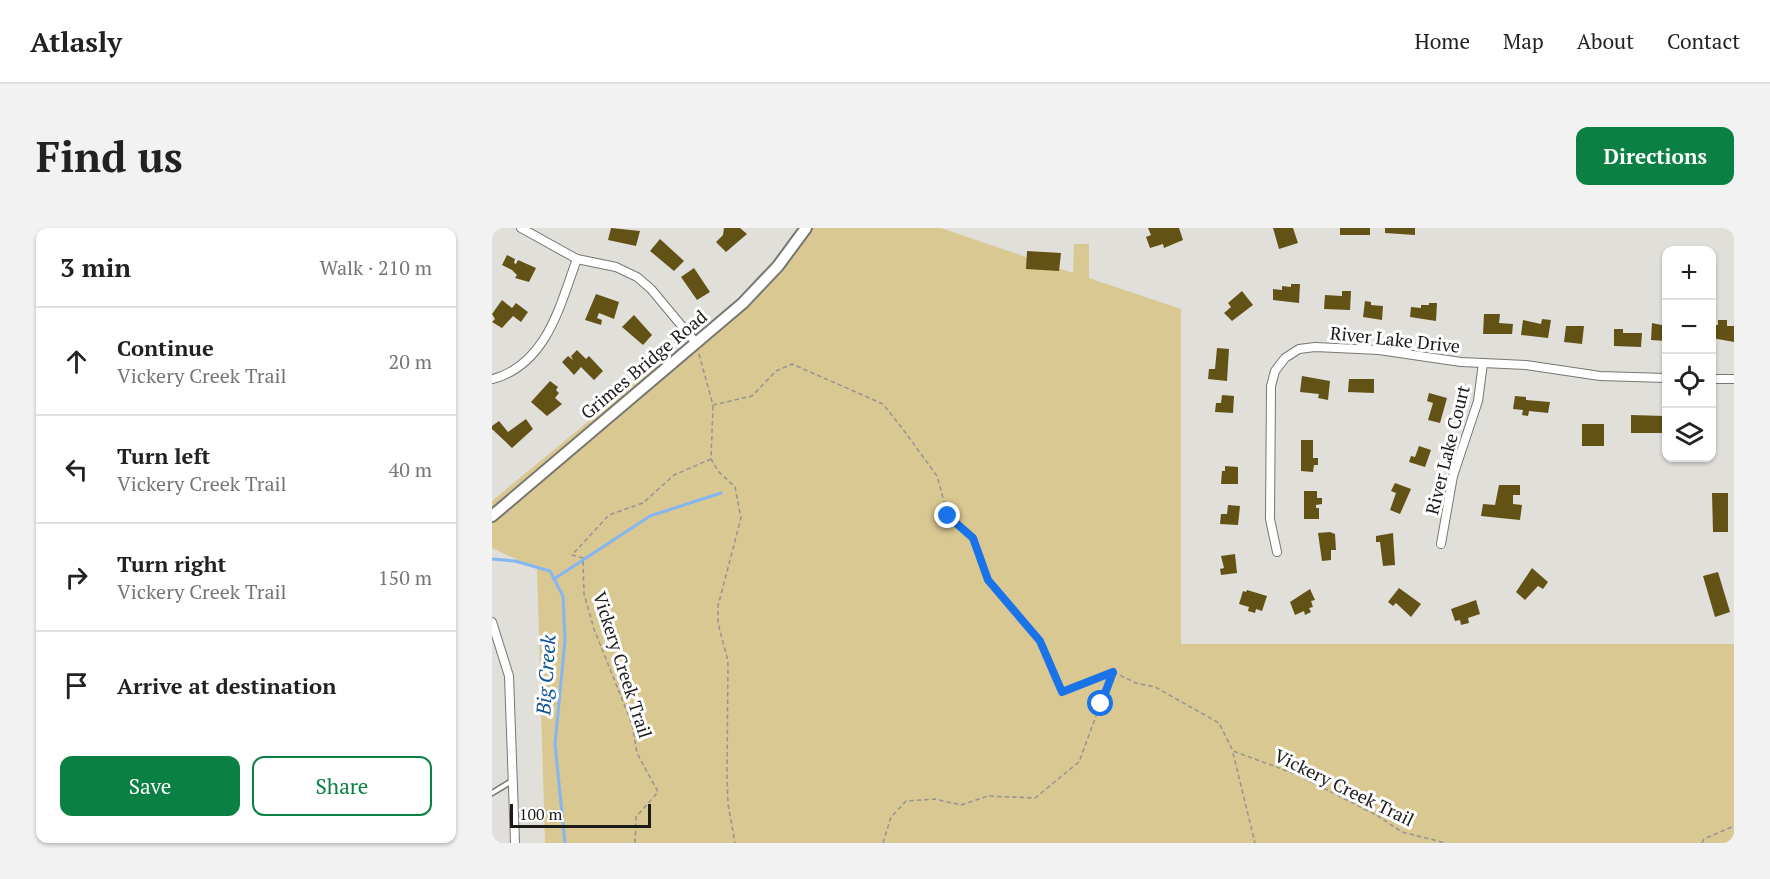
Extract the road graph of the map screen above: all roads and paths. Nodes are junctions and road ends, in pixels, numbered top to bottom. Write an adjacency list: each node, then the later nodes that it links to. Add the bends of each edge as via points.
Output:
1 (521, 228): 3 (street)
2 (806, 228): 4 (street, Grimes Bridge Road, via 778,266 743,303)
3 (577, 259): 4 (street, via 616,267 637,277); 7 (street, via 543,342 515,369)
4 (696, 343): 10 (path); 12 (street, Grimes Bridge Road)
5 (1483, 363): 6 (street, River Lake Drive, via 1600,376); 13 (street, River Lake Court, via 1478,401 1453,476); 14 (street, River Lake Drive, via 1379,350 1315,347 1299,349 1285,358 1275,371 1271,386 1270,519)
6 (1662, 378)
7 (493, 379)
8 (1716, 379): 9 (street)
9 (1734, 379)
10 (713, 405): 11 (path); 16 (path, via 752,396 776,370 792,364 883,404 937,476 948,516 973,538 988,580 1040,641 1062,692)
11 (711, 459): 22 (path, Vickery Creek Trail, via 674,475 643,503 609,515 572,555 583,558 584,594 594,629 632,724 638,753 658,792 636,817); 23 (path, via 735,487 741,518 718,606 718,623 728,661 728,804)
12 (492, 516)
13 (1441, 544)
14 (1277, 552)
15 (492, 622): 18 (street, via 509,676)
16 (1113, 672): 17 (path, via 1155,687 1219,723); 24 (path, via 1079,762 1035,798 988,796 961,805 935,799 906,801 891,817)
17 (1233, 751): 25 (path); 26 (path, Vickery Creek Trail, via 1298,775 1402,832)
18 (513, 781): 19 (lane); 21 (street)
19 (492, 793)
20 (1734, 826): 27 (path)
21 (515, 843)
22 (635, 843)
23 (735, 843)
24 (883, 843)
25 (1254, 843)
26 (1446, 843)
27 (1702, 843)

